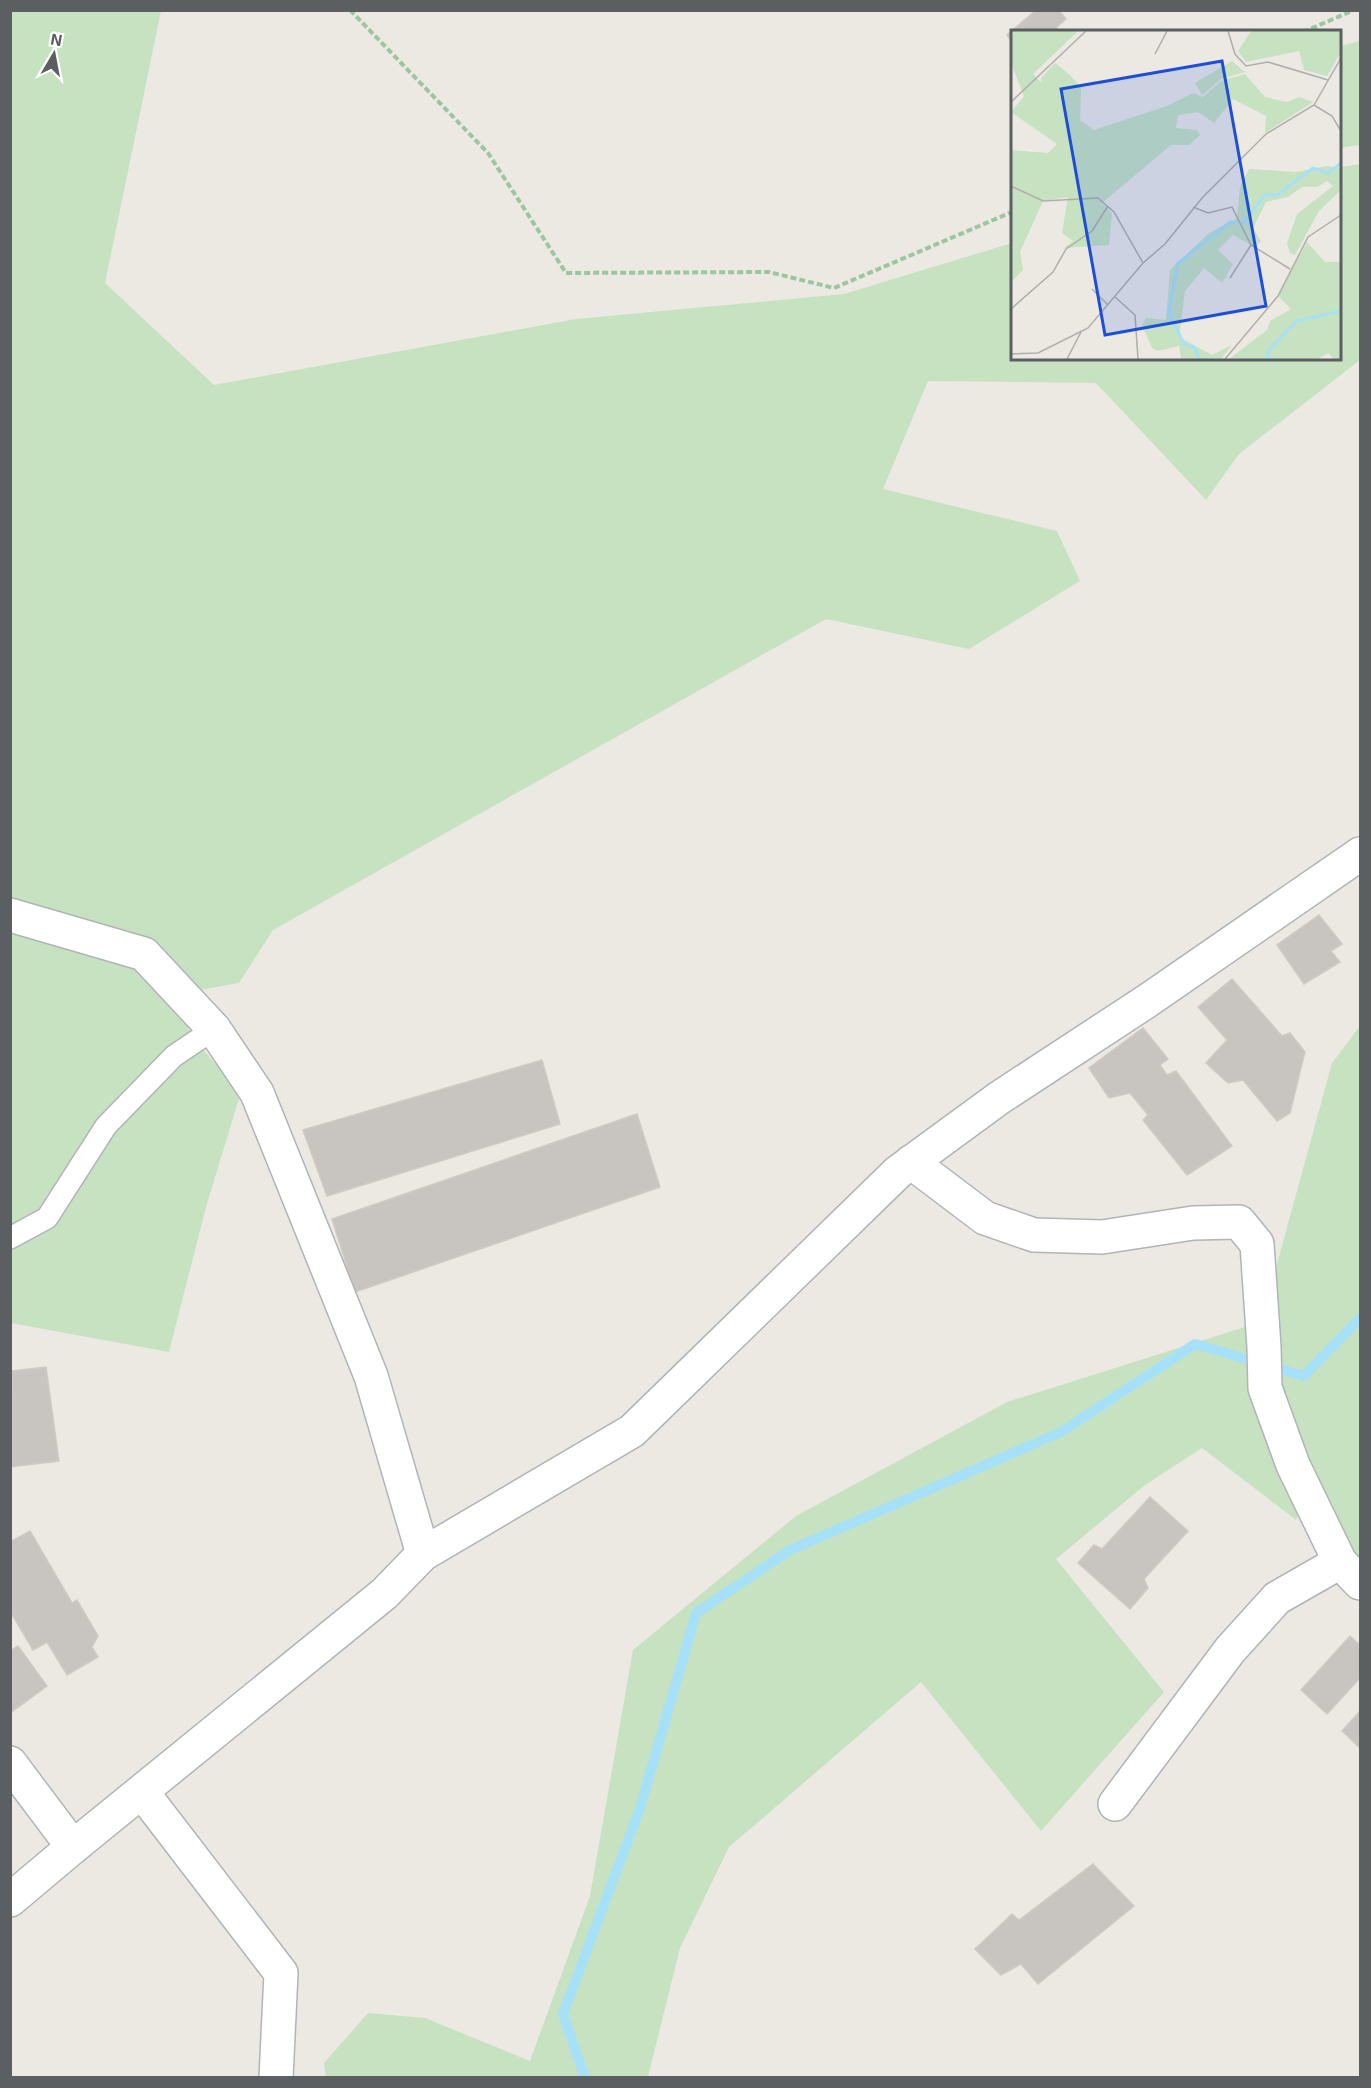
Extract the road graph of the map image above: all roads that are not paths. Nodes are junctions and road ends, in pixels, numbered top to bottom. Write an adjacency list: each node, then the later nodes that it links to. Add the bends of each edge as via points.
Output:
1 (1360, 854): 4 (street)
2 (10, 915): 3 (street, via 144,954)
3 (214, 1029): 5 (lane, via 174,1056 106,1126 47,1218); 6 (street, via 257,1093 371,1376)
4 (911, 1162): 6 (street, via 632,1431); 7 (street, via 985,1218 1034,1236 1102,1237 1192,1223 1239,1222 1257,1244 1265,1388 1293,1465)
5 (10, 1238)
6 (423, 1554): 9 (street, via 384,1594)
7 (1350, 1572): 10 (street, via 1277,1598 1230,1650)
8 (10, 1763): 11 (street)
9 (142, 1792): 11 (street); 13 (street, via 280,1973)
10 (1115, 1804)
11 (73, 1847): 12 (street)
12 (10, 1900)
13 (276, 2078)

